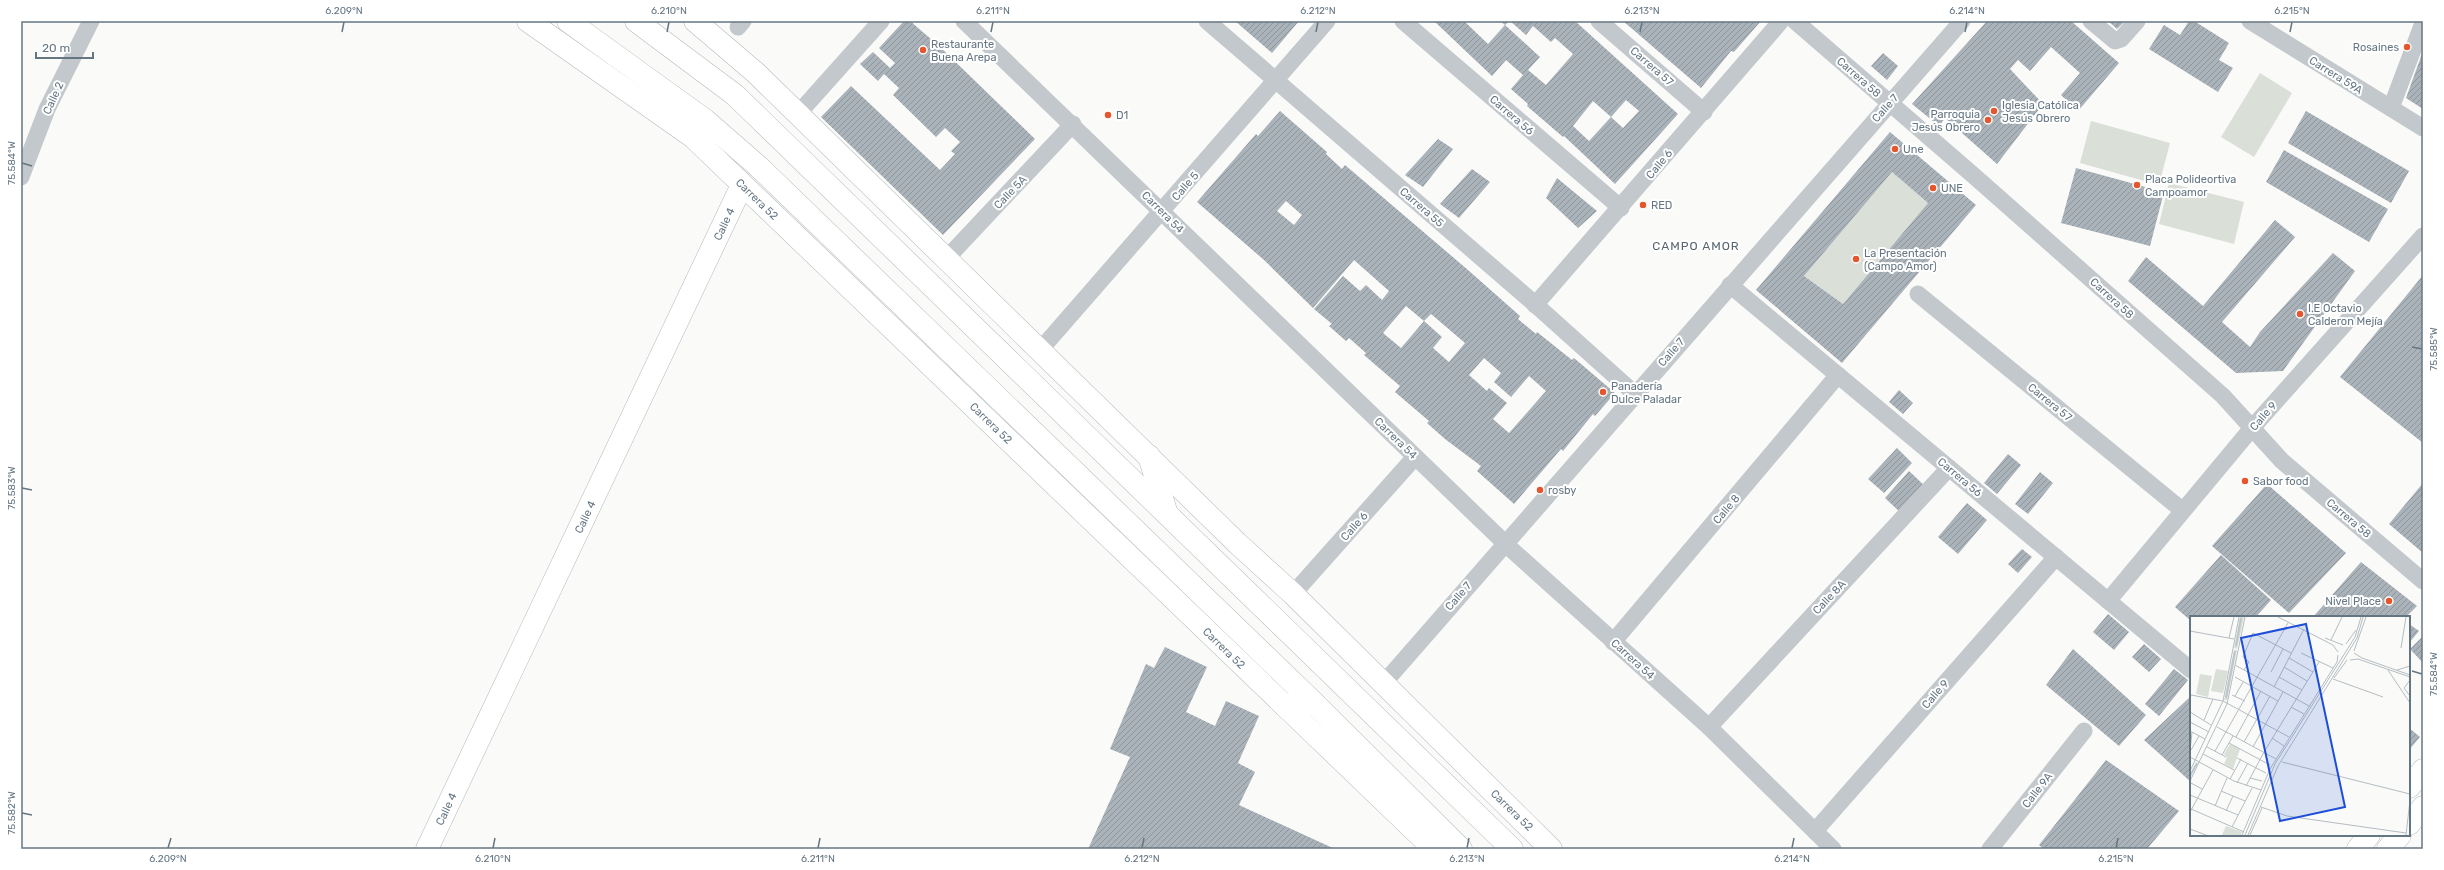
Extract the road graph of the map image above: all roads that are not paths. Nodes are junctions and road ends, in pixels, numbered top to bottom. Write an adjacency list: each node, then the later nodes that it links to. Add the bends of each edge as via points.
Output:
1 (91, 21): 26 (street, Calle 2, via 47,109)
2 (528, 21): 27 (street, Carrera 52, via 693,137)
3 (568, 21): 52 (street, Carrera 52, via 705,120 758,167)
4 (636, 21): 43 (street, via 735,95)
5 (695, 21): 23 (street, Carrera 52, via 756,73)
6 (881, 21): 23 (street)
7 (964, 21): 24 (street, Carrera 54)
8 (1207, 21): 19 (street, Carrera 55)
9 (1327, 21): 19 (street, Calle 5)
10 (1403, 21): 28 (street, Carrera 56)
11 (1599, 21): 22 (street, Carrera 57)
12 (1781, 21): 22 (street, Calle 6)
13 (1795, 21): 20 (street, Carrera 58)
14 (1962, 21): 20 (street, Calle 7)
15 (2091, 21): 16 (street, via 2115,40 2121,39)
16 (2137, 21)
17 (2250, 21): 21 (street, Carrera 59A)
18 (2423, 23): 21 (street)
19 (1276, 82): 29 (street, Calle 5); 34 (street, Carrera 55)
20 (1889, 103): 32 (street, Calle 7); 38 (street, Carrera 58, via 2223,396)
21 (2391, 108): 25 (street, Carrera 59A)
22 (1704, 112): 28 (street, Calle 6)
23 (797, 115): 31 (street, Carrera 52)
24 (1073, 124): 29 (street, Carrera 54); 31 (street, Calle 5A)
25 (2423, 128)
26 (21, 177)
27 (742, 185): 53 (street, Carrera 52); 64 (street, Calle 4)
28 (1621, 208): 34 (street, Calle 6)
29 (1162, 211): 35 (street, Calle 5); 40 (street, Carrera 54)
30 (2423, 236): 38 (street, Calle 9)
31 (946, 259): 35 (street, Carrera 52)
32 (1730, 285): 36 (street, Carrera 56); 37 (street, Calle 7)
33 (1918, 294): 42 (street, Carrera 57)
34 (1536, 306): 37 (street, Carrera 55)
35 (1040, 349): 39 (street, Carrera 52)
36 (1838, 375): 41 (street, Carrera 56); 49 (street, Calle 8)
37 (1635, 394): 44 (street, Calle 7)
38 (2252, 428): 42 (street, Calle 9); 46 (street, Carrera 58, via 2282,461)
39 (1149, 456): 43 (street); 47 (street, Carrera 52)
40 (1415, 457): 44 (street, Carrera 54); 47 (street, Calle 6)
41 (1949, 468): 45 (street, Carrera 56); 54 (street, Calle 8A)
42 (2182, 510): 48 (street, Calle 9)
43 (1167, 514): 63 (street)
44 (1506, 543): 49 (street, Carrera 54); 51 (street, Calle 7)
45 (2056, 557): 48 (street, Carrera 56); 60 (street, Calle 9)
46 (2423, 581)
47 (1293, 594): 51 (street, Carrera 52)
48 (2108, 601): 50 (street, Carrera 56)
49 (1613, 642): 54 (street, Carrera 54)
50 (2190, 669)
51 (1383, 684): 68 (street, Carrera 52)
52 (1314, 703): 53 (street); 66 (street, Carrera 52)
53 (1284, 705): 65 (street, Carrera 52)
54 (1710, 727): 60 (street, Carrera 54)
55 (2084, 731): 70 (street, Calle 9A)
56 (2423, 770): 57 (street)
57 (2410, 786)
58 (2423, 807): 59 (street)
59 (2410, 823)
60 (1815, 831): 69 (street, Carrera 54)
61 (2369, 836): 71 (street)
62 (2399, 836): 72 (street)
63 (1505, 843): 67 (street)
64 (427, 849)
65 (1434, 849)
66 (1461, 849)
67 (1524, 849)
68 (1551, 849)
69 (1833, 849)
70 (1990, 849)
71 (2358, 849)
72 (2388, 849)

